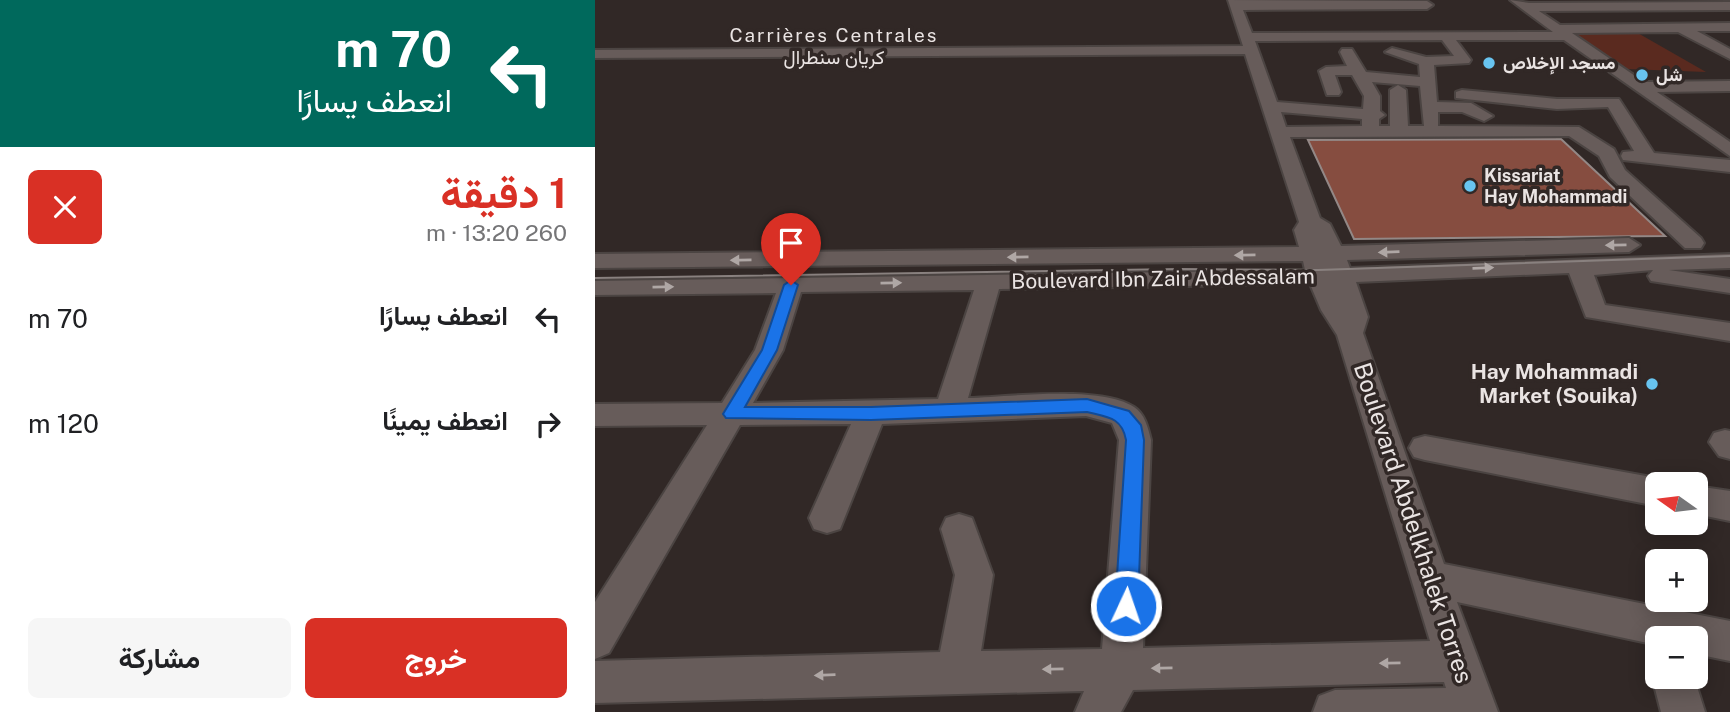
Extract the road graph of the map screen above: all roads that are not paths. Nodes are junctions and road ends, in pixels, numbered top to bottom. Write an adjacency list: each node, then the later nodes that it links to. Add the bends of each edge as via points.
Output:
1 (1422, 0): 8 (street, via 1427,5)
2 (1235, 3): 6 (street); 15 (street, Boulevard Abdelkhalek Torres)
3 (1331, 3): 6 (street); 8 (street)
4 (1520, 3): 5 (street); 11 (street)
5 (1635, 3): 7 (street); 9 (street)
6 (1286, 5): 13 (street, via 1294,19 1350,19)
7 (1730, 6)
8 (1386, 7)
9 (1680, 27): 10 (street); 11 (street); 17 (street)
10 (1730, 27)
11 (1562, 32): 12 (street); 22 (street)
12 (1445, 35): 14 (street, via 1408,31); 20 (street, via 1464,60)
13 (1364, 36): 14 (street); 15 (street)
14 (1380, 36): 16 (street)
15 (1255, 48): 18 (street); 26 (street, Boulevard Abdelkhalek Torres)
16 (1381, 52): 19 (street); 25 (street)
17 (1728, 53)
18 (595, 54)
19 (1356, 71): 23 (street); 24 (street); 24 (street, via 1326,72); 25 (street); 28 (street)
20 (1461, 83): 25 (street); 25 (street); 27 (street, via 1557,104); 32 (street, via 1488,118)
21 (1730, 86): 22 (street)
22 (1640, 87): 30 (street)
23 (1398, 90): 25 (street); 29 (street)
24 (1319, 92): 26 (street)
25 (1428, 95): 29 (street); 32 (street)
26 (1268, 99): 28 (street); 33 (street, Boulevard Abdelkhalek Torres)
27 (1581, 103): 32 (street, via 1592,126); 36 (street, via 1613,102)
28 (1371, 123): 29 (street); 33 (street)
29 (1399, 124)
30 (1694, 125): 31 (street); 34 (street)
31 (1730, 125)
32 (1573, 131): 35 (street)
33 (1279, 132): 42 (street, Boulevard Abdelkhalek Torres, via 1310,222 1305,230)
34 (1730, 150)
35 (1607, 153): 36 (street); 38 (street, via 1617,173)
36 (1647, 157): 37 (street)
37 (1730, 166)
38 (1693, 243): 39 (street, Boulevard Ibn Zair Abdessalam); 42 (street, Boulevard Ibn Zair Abdessalam, one-way to 42)
39 (1730, 243)
40 (595, 261): 42 (street, Boulevard Ibn Zair Abdessalam, one-way to 40)
41 (1730, 261): 43 (street, Boulevard Ibn Zair Abdessalam)
42 (1327, 265): 44 (street, Boulevard Ibn Zair Abdessalam); 45 (street, Boulevard Ibn Zair Abdessalam); 49 (street, Boulevard Abdelkhalek Torres, via 1335,318)
43 (1579, 265): 44 (street, Boulevard Ibn Zair Abdessalam, one-way to 43); 47 (street); 50 (street, via 1595,311)
44 (1396, 272): 49 (street)
45 (989, 282): 46 (street, Boulevard Ibn Zair Abdessalam, one-way to 45); 51 (street)
46 (791, 285): 48 (street, Boulevard Ibn Zair Abdessalam, one-way to 46); 53 (street, via 769,350)
47 (1730, 286)
48 (595, 288)
49 (1352, 322): 61 (street, Boulevard Abdelkhalek Torres)
50 (1728, 335)
51 (949, 411): 52 (street); 67 (street, via 1087,405 1123,415 1132,425 1135,440)
52 (871, 413): 53 (street); 59 (street)
53 (732, 414): 54 (street); 63 (street)
54 (595, 415)
55 (1425, 449): 56 (street)
56 (1645, 490)
57 (1708, 502): 58 (street)
58 (1730, 506)
59 (827, 518)
60 (958, 530): 68 (street, via 974,575)
61 (1431, 579): 62 (street); 66 (street, Boulevard Abdelkhalek Torres)
62 (1645, 630)
63 (595, 639)
64 (1708, 639): 65 (street)
65 (1730, 641)
66 (1458, 661): 67 (street, one-way to 67); 71 (street, Boulevard Abdelkhalek Torres)
67 (1121, 669): 68 (street, one-way to 68); 72 (street)
68 (957, 672): 69 (street, one-way to 69)
69 (595, 682)
70 (1676, 689): 74 (street)
71 (1476, 710): 73 (street)
72 (1097, 712)
73 (1335, 712)
74 (1683, 712)

